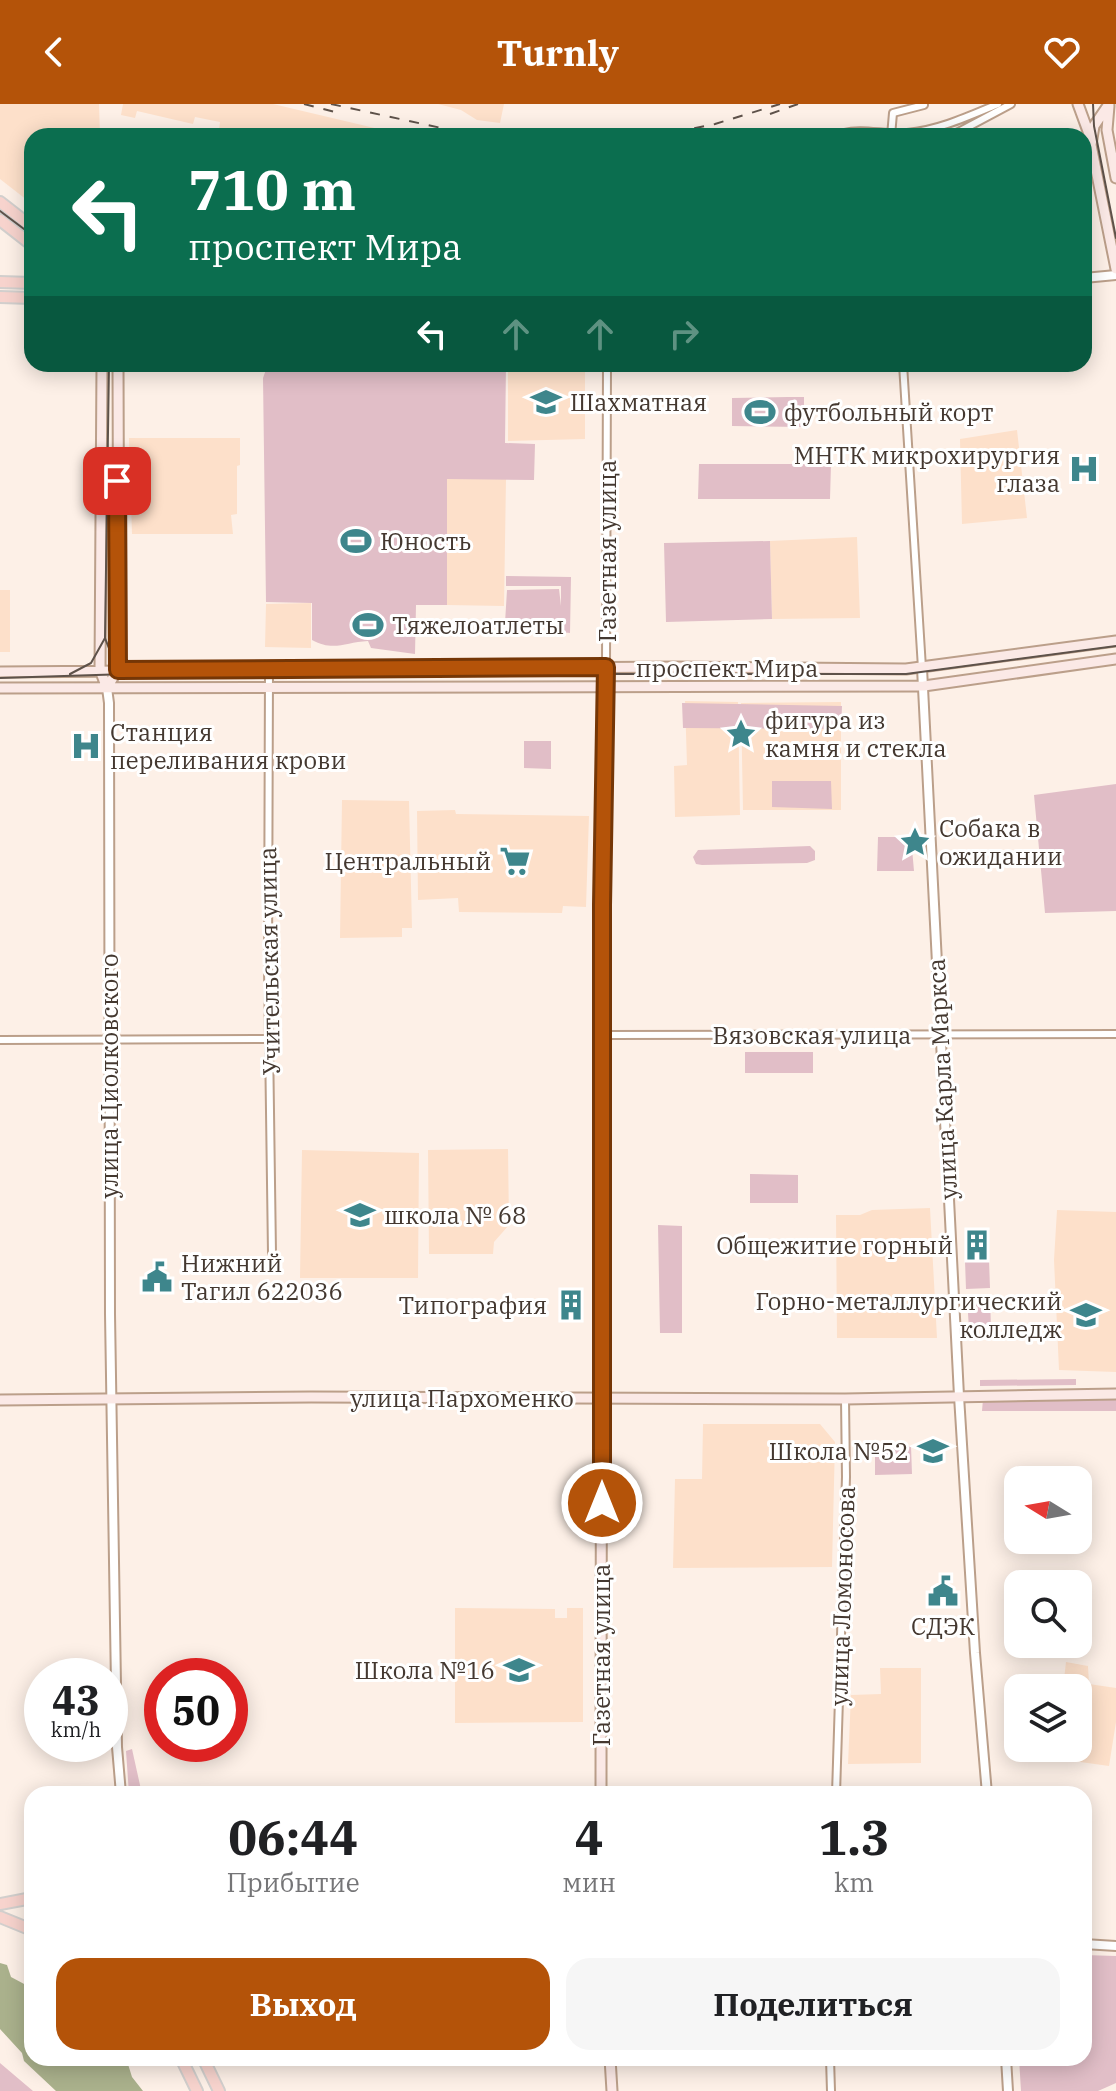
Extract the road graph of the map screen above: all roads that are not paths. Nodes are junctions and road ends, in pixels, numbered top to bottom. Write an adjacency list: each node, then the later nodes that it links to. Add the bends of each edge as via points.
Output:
1 (998, 104): 7 (street)
2 (1011, 104): 8 (street)
3 (1078, 104): 9 (main road)
4 (1109, 104): 10 (main road, via 1096,122); 12 (main road, via 1107,130)
5 (924, 105): 6 (street, via 895,111)
6 (891, 128)
7 (931, 128)
8 (966, 128)
9 (1088, 128)
10 (1092, 140)
11 (1092, 150): 17 (main road)
12 (1116, 178)
13 (0, 202): 15 (main road)
14 (0, 220): 16 (main road)
15 (24, 221)
16 (24, 239)
17 (1116, 272): 18 (street)
18 (1092, 276)
19 (24, 277): 21 (main road)
20 (0, 282): 21 (main road)
21 (15, 282): 22 (main road)
22 (24, 283)
23 (0, 297): 24 (main road)
24 (24, 298)
25 (102, 372): 33 (main road, улица Циолковского)
26 (118, 372): 34 (main road)
27 (607, 372): 31 (street, Газетная улица)
28 (904, 372): 32 (street, улица Карла Маркса)
29 (1116, 641): 32 (main road, проспект Мира)
30 (1116, 659): 39 (main road, проспект Мира)
31 (606, 667): 32 (main road, проспект Мира); 35 (main road, проспект Мира); 38 (main road, Газетная улица)
32 (922, 668): 39 (street, улица Карла Маркса)
33 (100, 670): 34 (main road, проспект Мира); 36 (main road, проспект Мира); 41 (main road, улица Циолковского)
34 (118, 670): 35 (main road, проспект Мира); 41 (main road)
35 (269, 670): 37 (street, Учительская улица)
36 (0, 672)
37 (269, 686): 38 (main road, проспект Мира); 41 (main road, проспект Мира); 45 (street, Учительская улица)
38 (606, 686): 39 (main road, проспект Мира); 43 (main road, Газетная улица)
39 (924, 686): 44 (street, улица Карла Маркса)
40 (0, 688): 41 (main road, проспект Мира)
41 (107, 688): 47 (street, улица Циолковского)
42 (1116, 1034): 44 (street, Вязовская улица)
43 (603, 1035): 44 (street, Вязовская улица); 51 (main road, Газетная улица)
44 (940, 1035): 50 (street, улица Карла Маркса)
45 (270, 1039): 47 (street); 48 (street, Учительская улица)
46 (0, 1040): 47 (street)
47 (110, 1040): 54 (street, улица Циолковского)
48 (272, 1253)
49 (1116, 1394): 50 (main road, улица Пархоменко)
50 (959, 1396): 52 (main road, улица Пархоменко); 58 (street, улица Карла Маркса)
51 (602, 1399): 52 (main road, улица Пархоменко); 54 (main road, улица Пархоменко); 56 (main road, Газетная улица)
52 (845, 1399): 57 (street, улица Ломоносова)
53 (0, 1400): 54 (main road, улица Пархоменко)
54 (111, 1400): 55 (street, улица Циолковского)
55 (120, 1786)
56 (601, 1786)
57 (836, 1786)
58 (986, 1786)
59 (24, 1900): 60 (main road)
60 (0, 1904)
61 (0, 1917): 62 (main road)
62 (24, 1927)
63 (1092, 1944): 64 (street)
64 (1116, 1946)
65 (185, 2066): 70 (main road)
66 (207, 2066): 71 (main road)
67 (610, 2066): 72 (main road)
68 (830, 2066): 73 (street)
69 (1006, 2066): 74 (street)
70 (197, 2091)
71 (219, 2091)
72 (612, 2091)
73 (831, 2091)
74 (1008, 2091)

